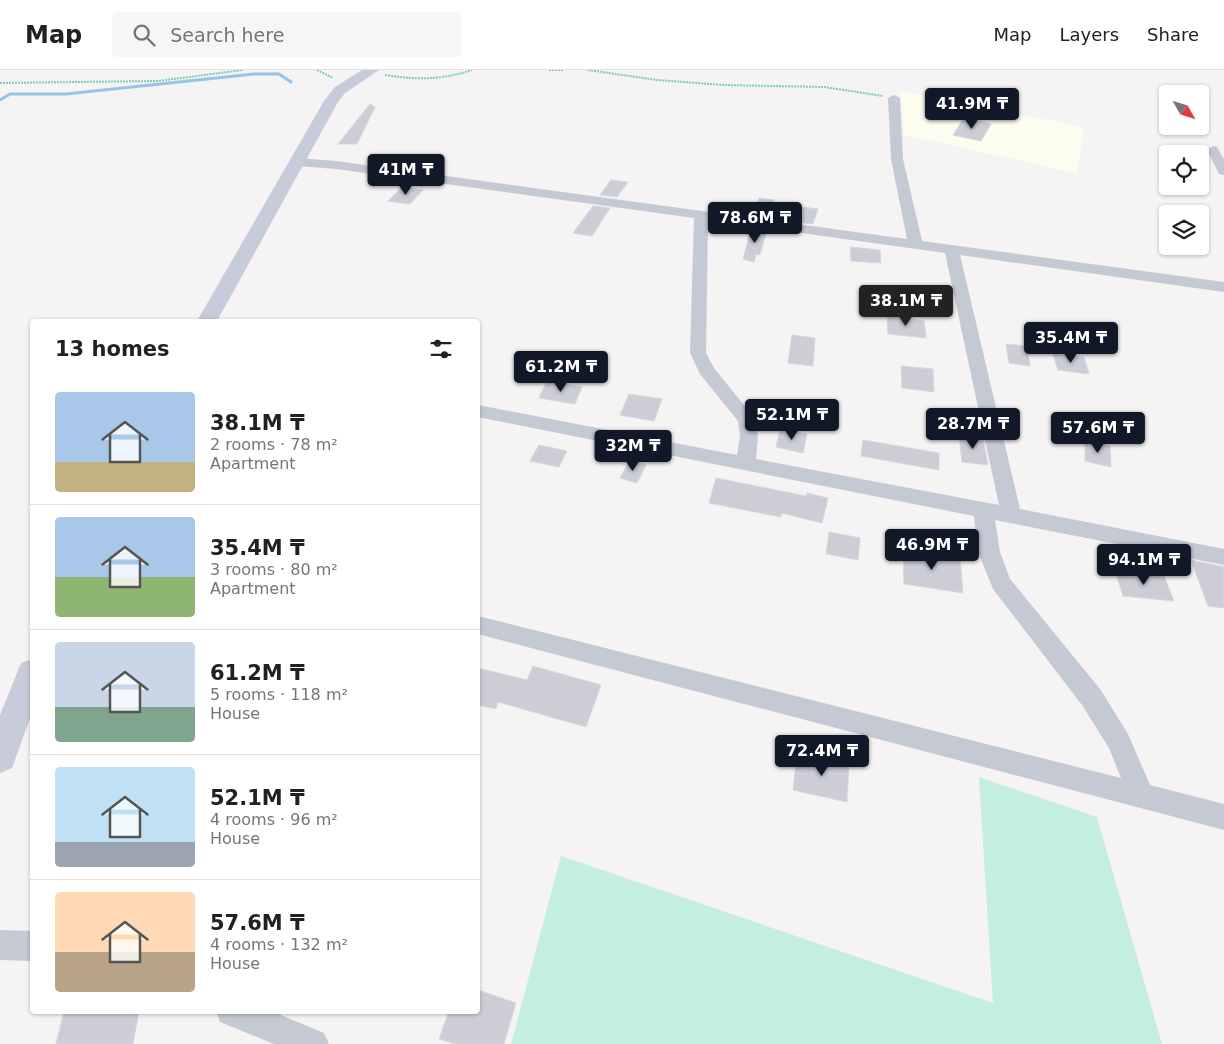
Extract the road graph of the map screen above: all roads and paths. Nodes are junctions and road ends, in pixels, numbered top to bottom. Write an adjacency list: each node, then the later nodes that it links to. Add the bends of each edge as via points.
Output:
1 (243, 70): 7 (path, via 158,81)
2 (472, 70): 6 (path, via 416,81)
3 (549, 70): 4 (path)
4 (564, 70)
5 (588, 70): 8 (path, via 724,86 824,88)
6 (371, 71): 10 (main road, via 340,90)
7 (0, 83)
8 (894, 98): 13 (street, via 896,159)
9 (1213, 150): 11 (street)
10 (297, 162): 12 (street, via 336,164); 16 (main road)
11 (1224, 171)
12 (701, 214): 13 (street); 18 (street, via 698,353 706,370 746,420 749,437)
13 (915, 243): 14 (street)
14 (951, 248): 15 (street); 20 (street)
15 (1224, 287)
16 (208, 319)
17 (480, 411): 18 (street)
18 (746, 463): 19 (street)
19 (984, 510): 20 (street); 25 (street, via 990,552 1001,583 1092,697 1119,742)
20 (1012, 515): 21 (street)
21 (1224, 557)
22 (480, 626): 25 (street)
23 (30, 677): 24 (main road)
24 (0, 756)
25 (1141, 795): 26 (street)
26 (1224, 817)
27 (0, 945): 28 (street)
28 (30, 946)
29 (238, 1014): 30 (street)
30 (313, 1044)

